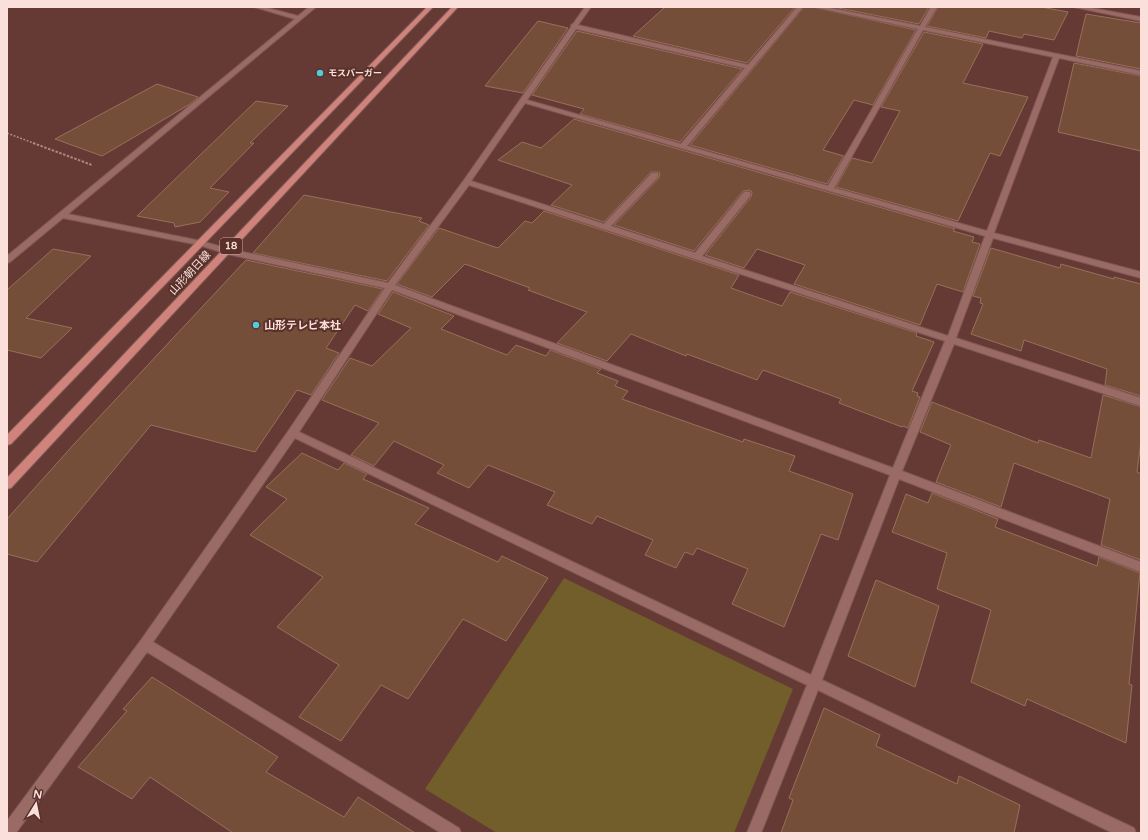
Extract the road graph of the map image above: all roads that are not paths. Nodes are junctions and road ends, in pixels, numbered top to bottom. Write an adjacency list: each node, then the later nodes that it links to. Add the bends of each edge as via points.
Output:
1 (257, 7): 10 (street)
2 (313, 7): 10 (street)
3 (430, 7): 26 (main road, 山形朝日線 / 18)
4 (455, 7): 27 (main road, 山形朝日線 / 18)
5 (588, 7): 12 (street)
6 (800, 7): 15 (street)
7 (817, 7): 13 (street)
8 (934, 7): 13 (street)
9 (1078, 7): 11 (street)
10 (299, 18): 23 (street)
11 (1141, 19)
12 (574, 26): 15 (street); 17 (street)
13 (922, 28): 14 (street); 21 (street)
14 (1057, 56): 16 (street); 25 (street)
15 (749, 67): 18 (street)
16 (1141, 73)
17 (524, 101): 18 (street); 20 (street)
18 (683, 146): 21 (street)
19 (655, 175): 24 (street)
20 (467, 182): 24 (street); 31 (street)
21 (830, 188): 25 (street)
22 (747, 194): 28 (street)
23 (61, 215): 26 (street); 29 (street)
24 (606, 227): 28 (street)
25 (991, 235): 30 (street); 32 (street)
26 (200, 243): 27 (street); 35 (main road, 山形朝日線 / 18)
27 (227, 251): 31 (street); 37 (main road, 山形朝日線 / 18)
28 (698, 256): 32 (street)
29 (7, 260)
30 (1141, 275)
31 (390, 286): 34 (street); 36 (street)
32 (951, 340): 33 (street); 36 (street)
33 (1141, 402)
34 (293, 432): 39 (street); 40 (street)
35 (7, 441)
36 (896, 473): 38 (street); 40 (street)
37 (7, 485)
38 (1141, 567)
39 (145, 644): 41 (street); 42 (street)
40 (814, 684): 43 (street); 44 (street)
41 (7, 833)
42 (454, 833)
43 (754, 833)
44 (1129, 833)

